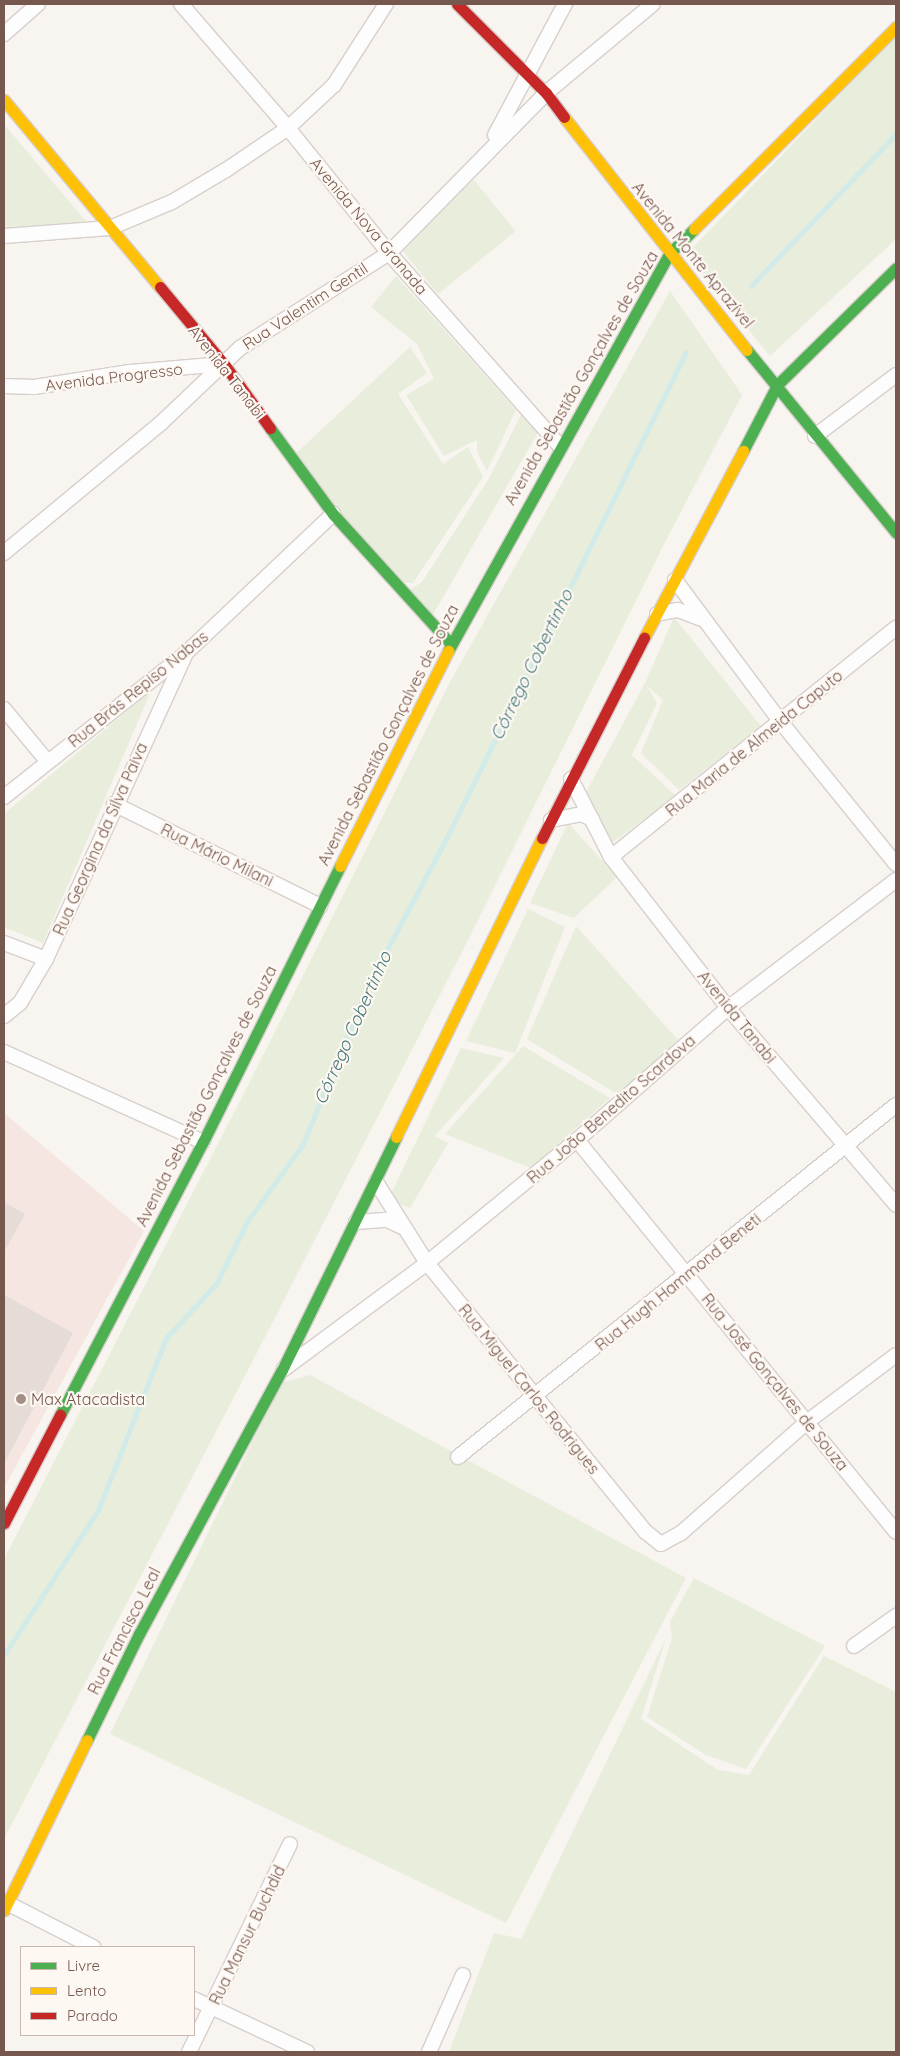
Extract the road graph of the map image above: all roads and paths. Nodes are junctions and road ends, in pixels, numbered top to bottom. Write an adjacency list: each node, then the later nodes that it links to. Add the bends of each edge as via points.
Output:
1 (38, 4): 8 (street)
2 (182, 4): 12 (street, Avenida Nova Granada)
3 (386, 4): 12 (street, via 334,85)
4 (457, 4): 9 (main road, Avenida Monte Aprazível)
5 (566, 4): 9 (street)
6 (653, 4): 10 (street, Rua Valentim Gentil)
7 (896, 28): 17 (main road, Avenida Sebastião Gonçalves de Souza)
8 (4, 34)
9 (528, 78): 10 (main road, Avenida Monte Aprazível); 13 (street, Rua Valentim Gentil)
10 (546, 93): 13 (street, Rua Valentim Gentil); 17 (main road, Avenida Monte Aprazível)
11 (4, 100): 14 (main road, Avenida Tanabi)
12 (288, 128): 14 (street, via 172,202); 16 (street, Avenida Nova Granada)
13 (486, 151): 16 (street, Rua Valentim Gentil)
14 (110, 228): 15 (street); 19 (main road, Avenida Tanabi)
15 (4, 236)
16 (389, 253): 19 (street, Rua Valentim Gentil, via 240,348); 24 (street, Avenida Nova Granada)
17 (669, 254): 21 (main road, Avenida Monte Aprazível); 24 (main road, Avenida Sebastião Gonçalves de Souza)
18 (896, 268): 21 (main road)
19 (224, 364): 22 (street, Avenida Progresso, via 130,372 34,387); 25 (main road, Avenida Tanabi); 27 (street, Rua Valentim Gentil, via 160,424)
20 (896, 375): 23 (street)
21 (777, 385): 23 (main road, Avenida Monte Aprazível); 28 (main road)
22 (4, 386)
23 (815, 436): 26 (main road, Avenida Monte Aprazível)
24 (560, 446): 32 (main road, Avenida Sebastião Gonçalves de Souza)
25 (333, 514): 32 (main road, Avenida Tanabi); 33 (street, Rua Brás Repiso Nabas)
26 (896, 533)
27 (4, 552)
28 (675, 580): 29 (main road); 30 (street)
29 (657, 614): 30 (street, via 678,610); 37 (main road)
30 (705, 620): 35 (street)
31 (896, 628): 35 (street, Rua Maria de Almeida Caputo)
32 (451, 644): 45 (main road, Avenida Sebastião Gonçalves de Souza)
33 (185, 654): 36 (street, Rua Brás Repiso Nabas); 39 (street, Rua Georgina da Silva Paiva)
34 (4, 709): 36 (street)
35 (780, 721): 42 (street, Rua Maria de Almeida Caputo); 43 (street)
36 (47, 762): 38 (street, Rua Brás Repiso Nabas)
37 (571, 779): 40 (street, Avenida Tanabi); 41 (main road)
38 (4, 797)
39 (114, 804): 45 (street, Rua Mário Milani); 47 (street, Rua Georgina da Silva Paiva)
40 (592, 819): 41 (street, via 581,814); 42 (street, Avenida Tanabi)
41 (551, 820): 55 (main road)
42 (611, 857): 48 (street, Avenida Tanabi)
43 (896, 864)
44 (896, 880): 48 (street, Rua João Benedito Scardova)
45 (320, 906): 53 (main road, Avenida Sebastião Gonçalves de Souza)
46 (4, 943): 47 (street)
47 (46, 959): 49 (street, Rua Georgina da Silva Paiva, via 20,1003)
48 (728, 1008): 52 (street, Rua João Benedito Scardova); 54 (street, Avenida Tanabi)
49 (4, 1016)
50 (4, 1052): 53 (street)
51 (896, 1105): 54 (street, Rua Hugh Hammond Beneti)
52 (578, 1140): 59 (street, Rua João Benedito Scardova); 60 (street, Rua José Gonçalves de Souza)
53 (203, 1142): 68 (main road, Avenida Sebastião Gonçalves de Souza)
54 (846, 1146): 56 (street, Avenida Tanabi); 60 (street, Rua Hugh Hammond Beneti)
55 (376, 1182): 57 (main road); 58 (street, Rua Miguel Carlos Rodrigues)
56 (896, 1205)
57 (356, 1222): 58 (street, via 387,1220); 61 (main road)
58 (405, 1228): 59 (street, Rua Miguel Carlos Rodrigues)
59 (427, 1263): 62 (street, Rua João Benedito Scardova); 65 (street, Rua Miguel Carlos Rodrigues)
60 (688, 1275): 65 (street, Rua Hugh Hammond Beneti); 66 (street, Rua José Gonçalves de Souza)
61 (303, 1328): 62 (street); 64 (main road)
62 (326, 1338): 64 (street, Rua João Benedito Scardova)
63 (896, 1355): 66 (street)
64 (282, 1370): 73 (main road, Rua Francisco Leal, via 139,1634)
65 (534, 1395): 66 (street, Rua Miguel Carlos Rodrigues, via 646,1532 661,1544 681,1533); 67 (street, Rua Hugh Hammond Beneti)
66 (807, 1422): 69 (street, Rua José Gonçalves de Souza)
67 (458, 1457)
68 (4, 1523)
69 (896, 1532)
70 (896, 1616): 71 (street)
71 (854, 1646)
72 (290, 1844): 77 (street, Rua Mansur Buchdid)
73 (5, 1906): 74 (street)
74 (91, 1946)
75 (463, 1975): 80 (street)
76 (195, 2000): 77 (street)
77 (211, 2008): 78 (street, Rua Mansur Buchdid); 79 (street)
78 (189, 2052)
79 (307, 2052)
80 (429, 2052)

